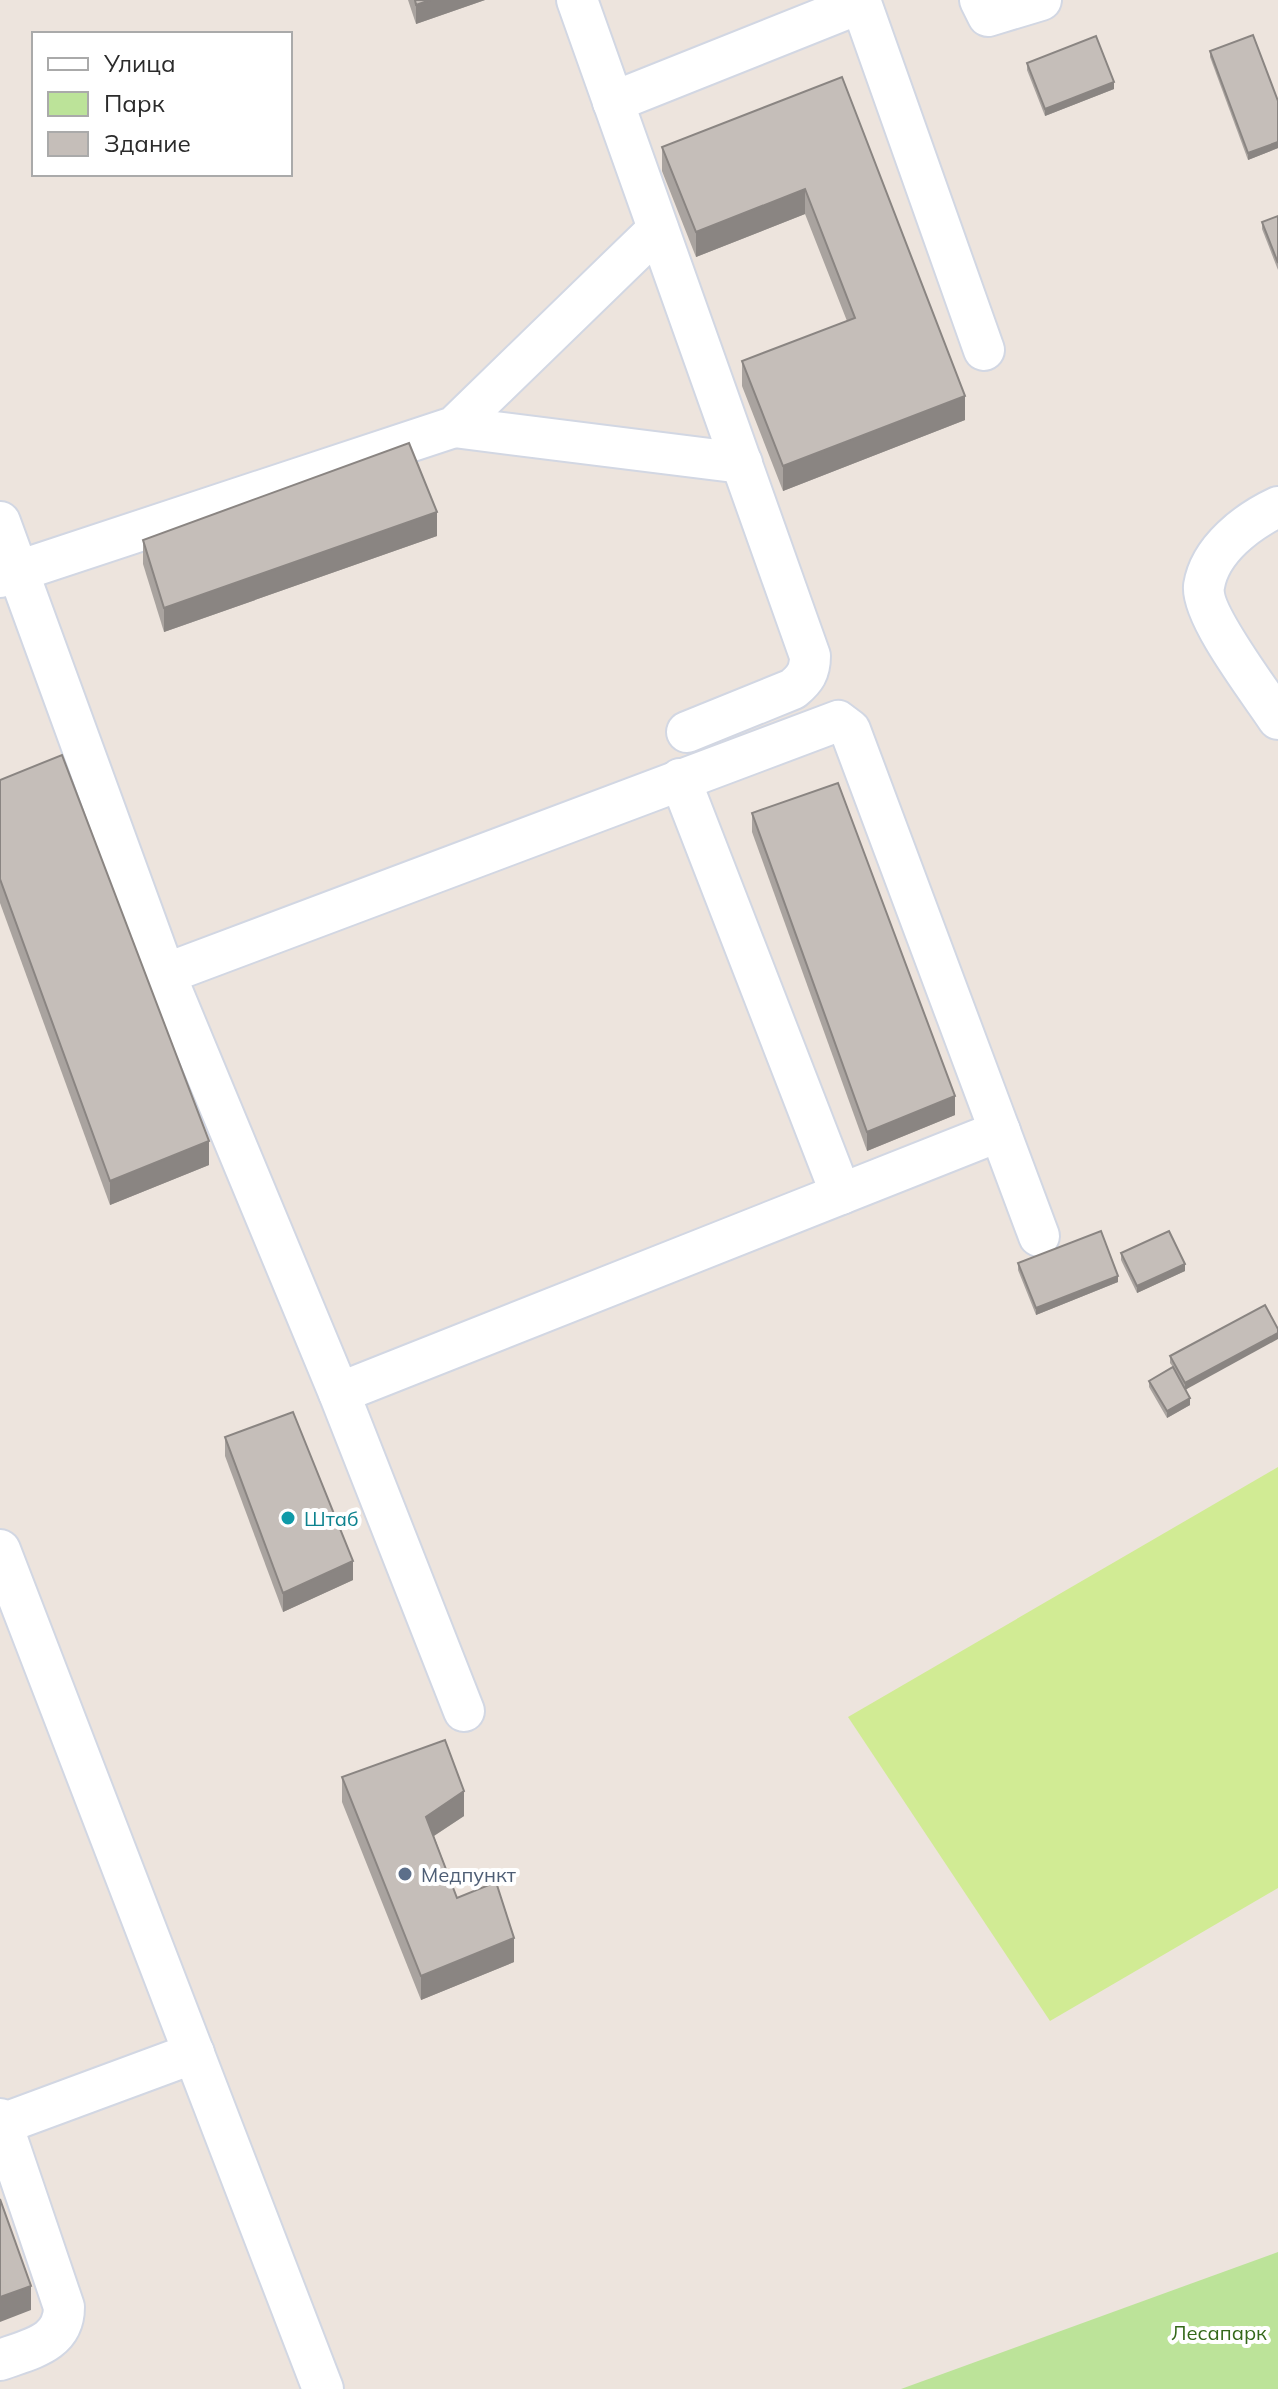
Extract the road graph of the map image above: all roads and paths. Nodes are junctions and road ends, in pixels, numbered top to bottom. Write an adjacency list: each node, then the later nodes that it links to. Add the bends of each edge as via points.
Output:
1 (577, 0): 5 (lane)
2 (980, 0): 3 (lane, via 988,16)
3 (1041, 0)
4 (861, 2): 5 (lane); 7 (lane)
5 (613, 102): 6 (lane)
6 (658, 229): 8 (lane); 9 (lane)
7 (984, 350)
8 (454, 427): 9 (lane); 12 (lane)
9 (742, 463): 14 (lane, via 810,656 810,670 793,689)
10 (1278, 507): 13 (lane, via 1236,533 1214,562 1204,587 1209,611)
11 (0, 522): 12 (lane)
12 (9, 574): 16 (lane)
13 (1278, 719)
14 (687, 732)
15 (680, 779): 16 (lane); 17 (lane, via 832,722 844,723); 18 (lane)
16 (165, 974): 20 (lane)
17 (1000, 1131): 18 (lane); 19 (lane)
18 (841, 1194): 20 (lane)
19 (1039, 1236)
20 (339, 1393): 22 (lane)
21 (0, 1550): 23 (lane)
22 (464, 1711)
23 (194, 2053): 24 (lane); 26 (lane)
24 (1, 2122): 25 (lane, via 64,2307 64,2321 43,2343)
25 (0, 2360)
26 (323, 2389)

